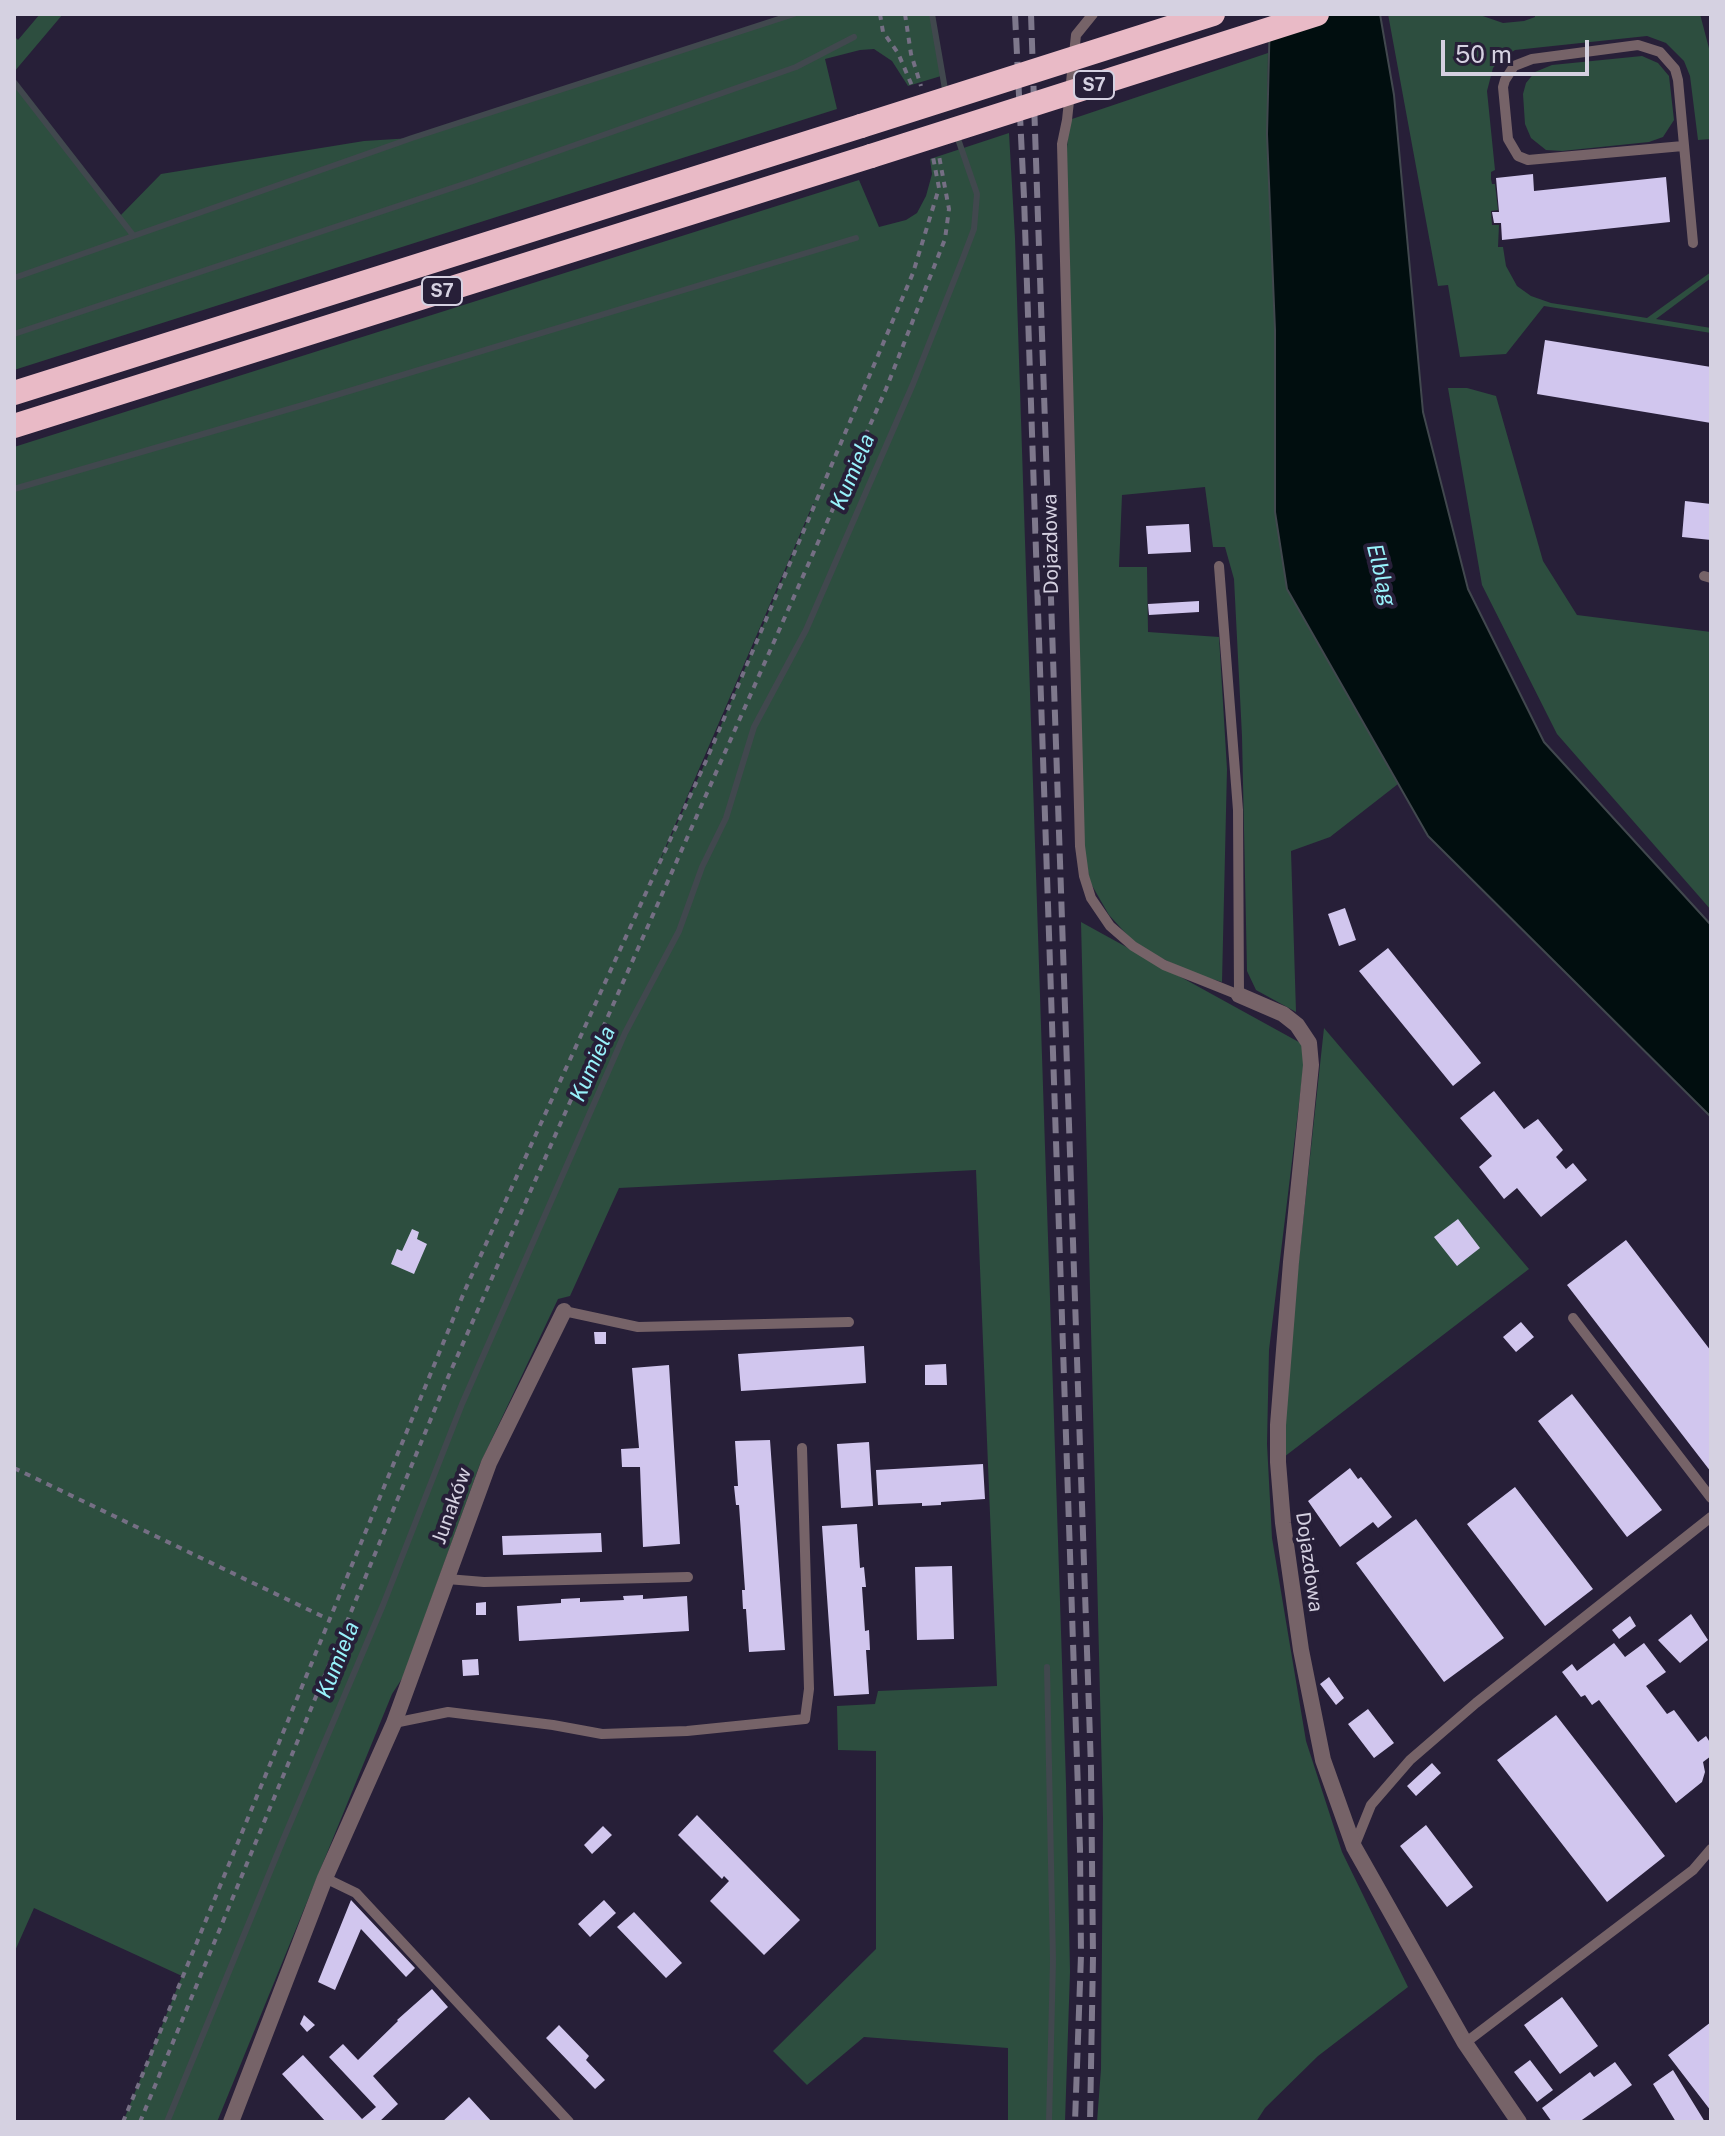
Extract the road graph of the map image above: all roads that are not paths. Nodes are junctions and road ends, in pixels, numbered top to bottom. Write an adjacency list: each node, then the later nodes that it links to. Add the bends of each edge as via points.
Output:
1 (1093, 14): 9 (lane, Dojazdowa, via 1076,35 1062,144 1084,876 1110,926 1133,946 1164,965)
2 (1213, 14): 6 (highway, S7, bridge)
3 (1317, 14): 7 (highway, S7, bridge)
4 (1683, 146): 4 (lane, via 1675,69 1652,47 1532,59 1514,66 1505,80 1508,139 1518,156 1528,160); 5 (lane)
5 (1693, 243)
6 (14, 393)
7 (14, 426)
8 (1219, 566): 9 (lane, via 1238,810)
9 (1239, 995): 19 (street, Dojazdowa, via 1283,1014 1309,1043 1278,1462 1301,1650 1323,1760)
10 (564, 1311): 12 (lane, via 638,1327); 17 (street, Junaków, via 489,1463)
11 (1573, 1318): 14 (lane)
12 (849, 1322)
13 (802, 1448): 18 (lane, via 809,1689 805,1719 602,1734 448,1712)
14 (1711, 1498)
15 (1711, 1517): 19 (lane, via 1410,1760 1371,1805)
16 (688, 1577): 17 (lane)
17 (447, 1579): 18 (street, Junaków)
18 (394, 1723): 21 (street, Junaków)
19 (1354, 1847): 22 (street, Dojazdowa)
20 (1711, 1849): 22 (lane, via 1693,1870)
21 (325, 1878): 23 (street, Junaków); 24 (lane, via 356,1893)
22 (1465, 2043): 25 (street, Dojazdowa)
23 (231, 2122)
24 (569, 2122)
25 (1519, 2122)

